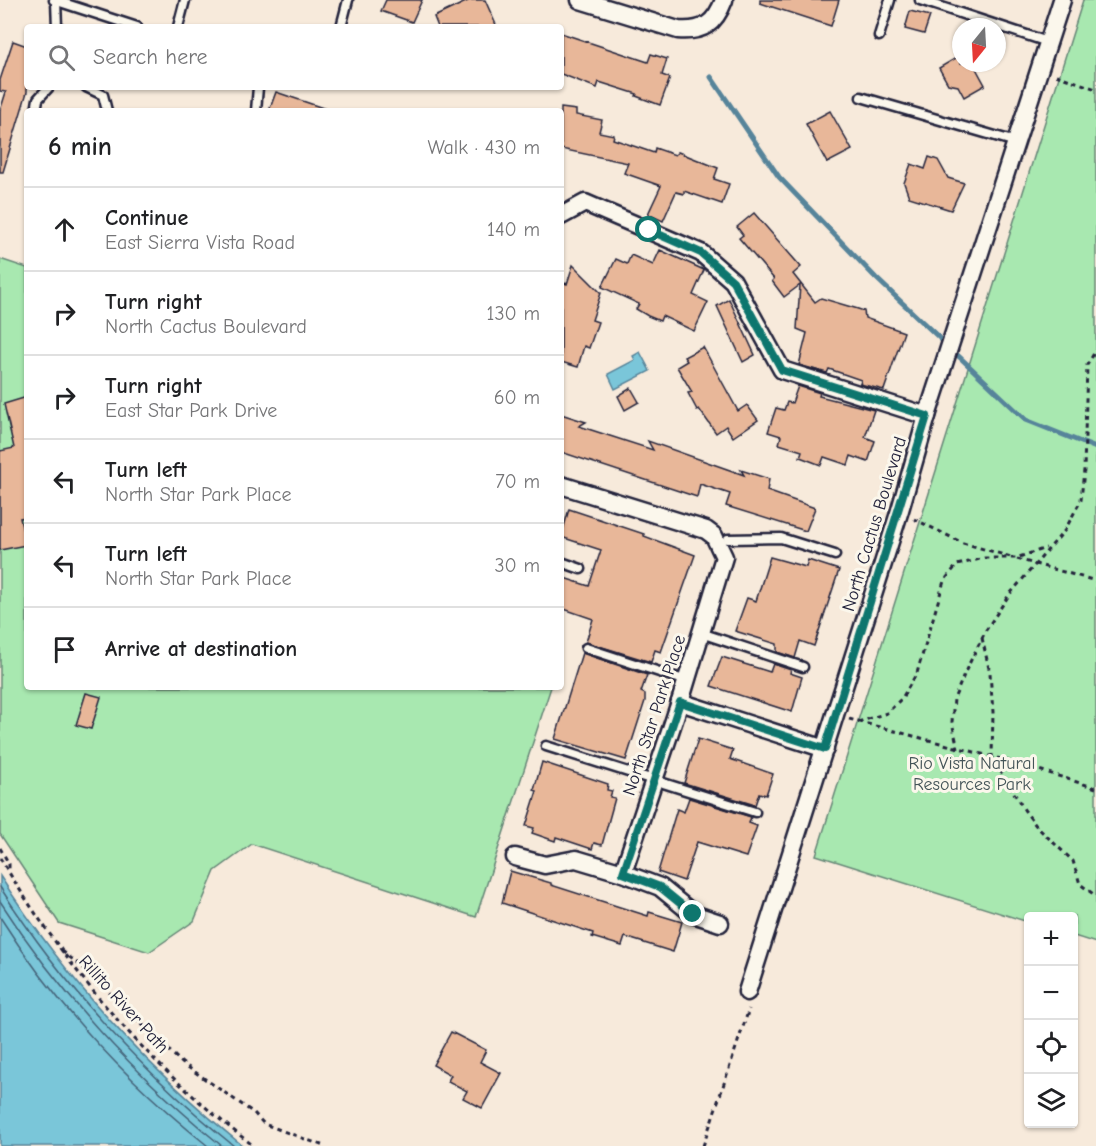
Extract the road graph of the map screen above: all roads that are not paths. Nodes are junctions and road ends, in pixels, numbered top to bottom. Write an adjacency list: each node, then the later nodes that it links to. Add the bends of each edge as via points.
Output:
1 (55, 0): 9 (lane); 10 (lane)
2 (186, 0): 11 (lane)
3 (348, 0): 12 (lane)
4 (580, 0): 5 (street, via 694,32 707,27)
5 (724, 0)
6 (890, 0): 13 (lane)
7 (920, 0): 14 (lane)
8 (1062, 0): 14 (street, North Cactus Boulevard)
9 (57, 24)
10 (128, 24)
11 (179, 24)
12 (342, 24)
13 (879, 36)
14 (1048, 42): 22 (street, North Cactus Boulevard)
15 (46, 90): 19 (lane)
16 (92, 90): 20 (lane, via 103,95)
17 (258, 90): 21 (lane)
18 (861, 98): 22 (lane)
19 (36, 108)
20 (106, 108)
21 (256, 108)
22 (1016, 142): 24 (street, North Cactus Boulevard)
23 (564, 214): 24 (street, via 585,203 701,253 733,281 782,370)
24 (927, 416): 36 (street, North Cactus Boulevard)
25 (564, 486): 26 (street, via 706,531)
26 (724, 542): 27 (lane, via 781,538); 30 (street, North Star Park Place, via 724,557)
27 (835, 555)
28 (564, 562): 29 (lane)
29 (581, 569)
30 (701, 633): 32 (lane); 33 (street, North Star Park Place)
31 (586, 648): 33 (lane)
32 (803, 667)
33 (687, 681): 34 (street, North Star Park Place)
34 (680, 702): 36 (street); 37 (street, North Star Park Place)
35 (546, 746): 37 (lane)
36 (825, 749): 42 (street, North Cactus Boulevard)
37 (655, 781): 38 (lane); 40 (street, North Star Park Place)
38 (755, 812)
39 (515, 857): 40 (street, via 545,865 576,860)
40 (623, 873): 41 (street, via 660,887 693,914)
41 (720, 923)
42 (747, 992)

